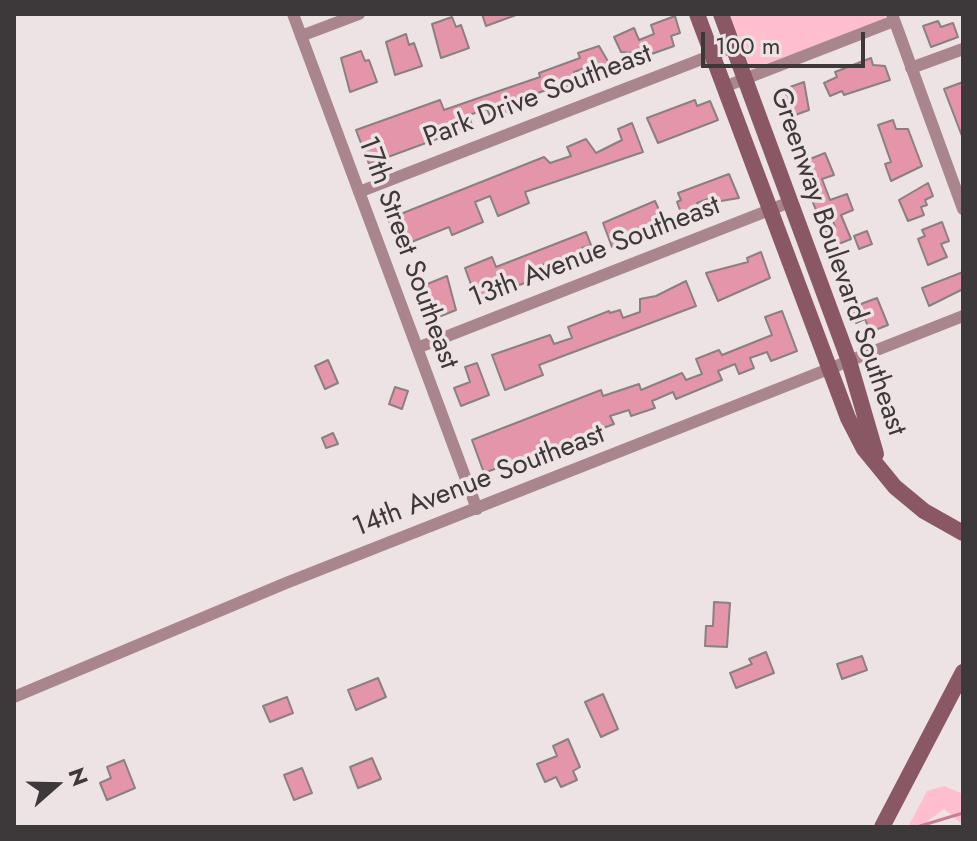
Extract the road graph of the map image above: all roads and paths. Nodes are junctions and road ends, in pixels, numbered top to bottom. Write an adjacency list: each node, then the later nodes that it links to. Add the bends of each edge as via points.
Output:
1 (293, 14): 6 (street, 17th Street Southeast)
2 (359, 14): 6 (street)
3 (697, 14): 9 (street, Greenway Boulevard Southeast)
4 (721, 14): 7 (street, Greenway Boulevard Southeast)
5 (893, 18): 10 (street); 11 (street)
6 (301, 36): 13 (street, 17th Street Southeast)
7 (733, 47): 9 (street, Park Drive Southeast); 11 (street, Greenway Boulevard Southeast)
8 (963, 49): 10 (street)
9 (712, 55): 12 (street, Greenway Boulevard Southeast); 13 (street, Park Drive Southeast)
10 (911, 68): 15 (street)
11 (745, 79): 12 (street); 14 (street, Greenway Boulevard Southeast)
12 (724, 87): 16 (street, Greenway Boulevard Southeast)
13 (359, 192): 18 (street, 17th Street Southeast)
14 (790, 202): 16 (street, 13th Avenue Southeast); 19 (street, Greenway Boulevard Southeast)
15 (963, 209)
16 (769, 210): 18 (street, 13th Avenue Southeast); 20 (street, Greenway Boulevard Southeast)
17 (963, 316): 19 (street, 14th Avenue Southeast)
18 (417, 348): 22 (street, 17th Street Southeast)
19 (849, 361): 20 (street, 14th Avenue Southeast); 21 (street, Greenway Boulevard Southeast, via 872,442)
20 (828, 369): 21 (street, Greenway Boulevard Southeast, via 864,449); 22 (street, 14th Avenue Southeast)
21 (889, 480): 23 (street, Greenway Boulevard Southeast, via 924,511)
22 (477, 509): 25 (street, 14th Avenue Southeast)
23 (963, 533)
24 (963, 672): 26 (street)
25 (14, 697)
26 (882, 827)

